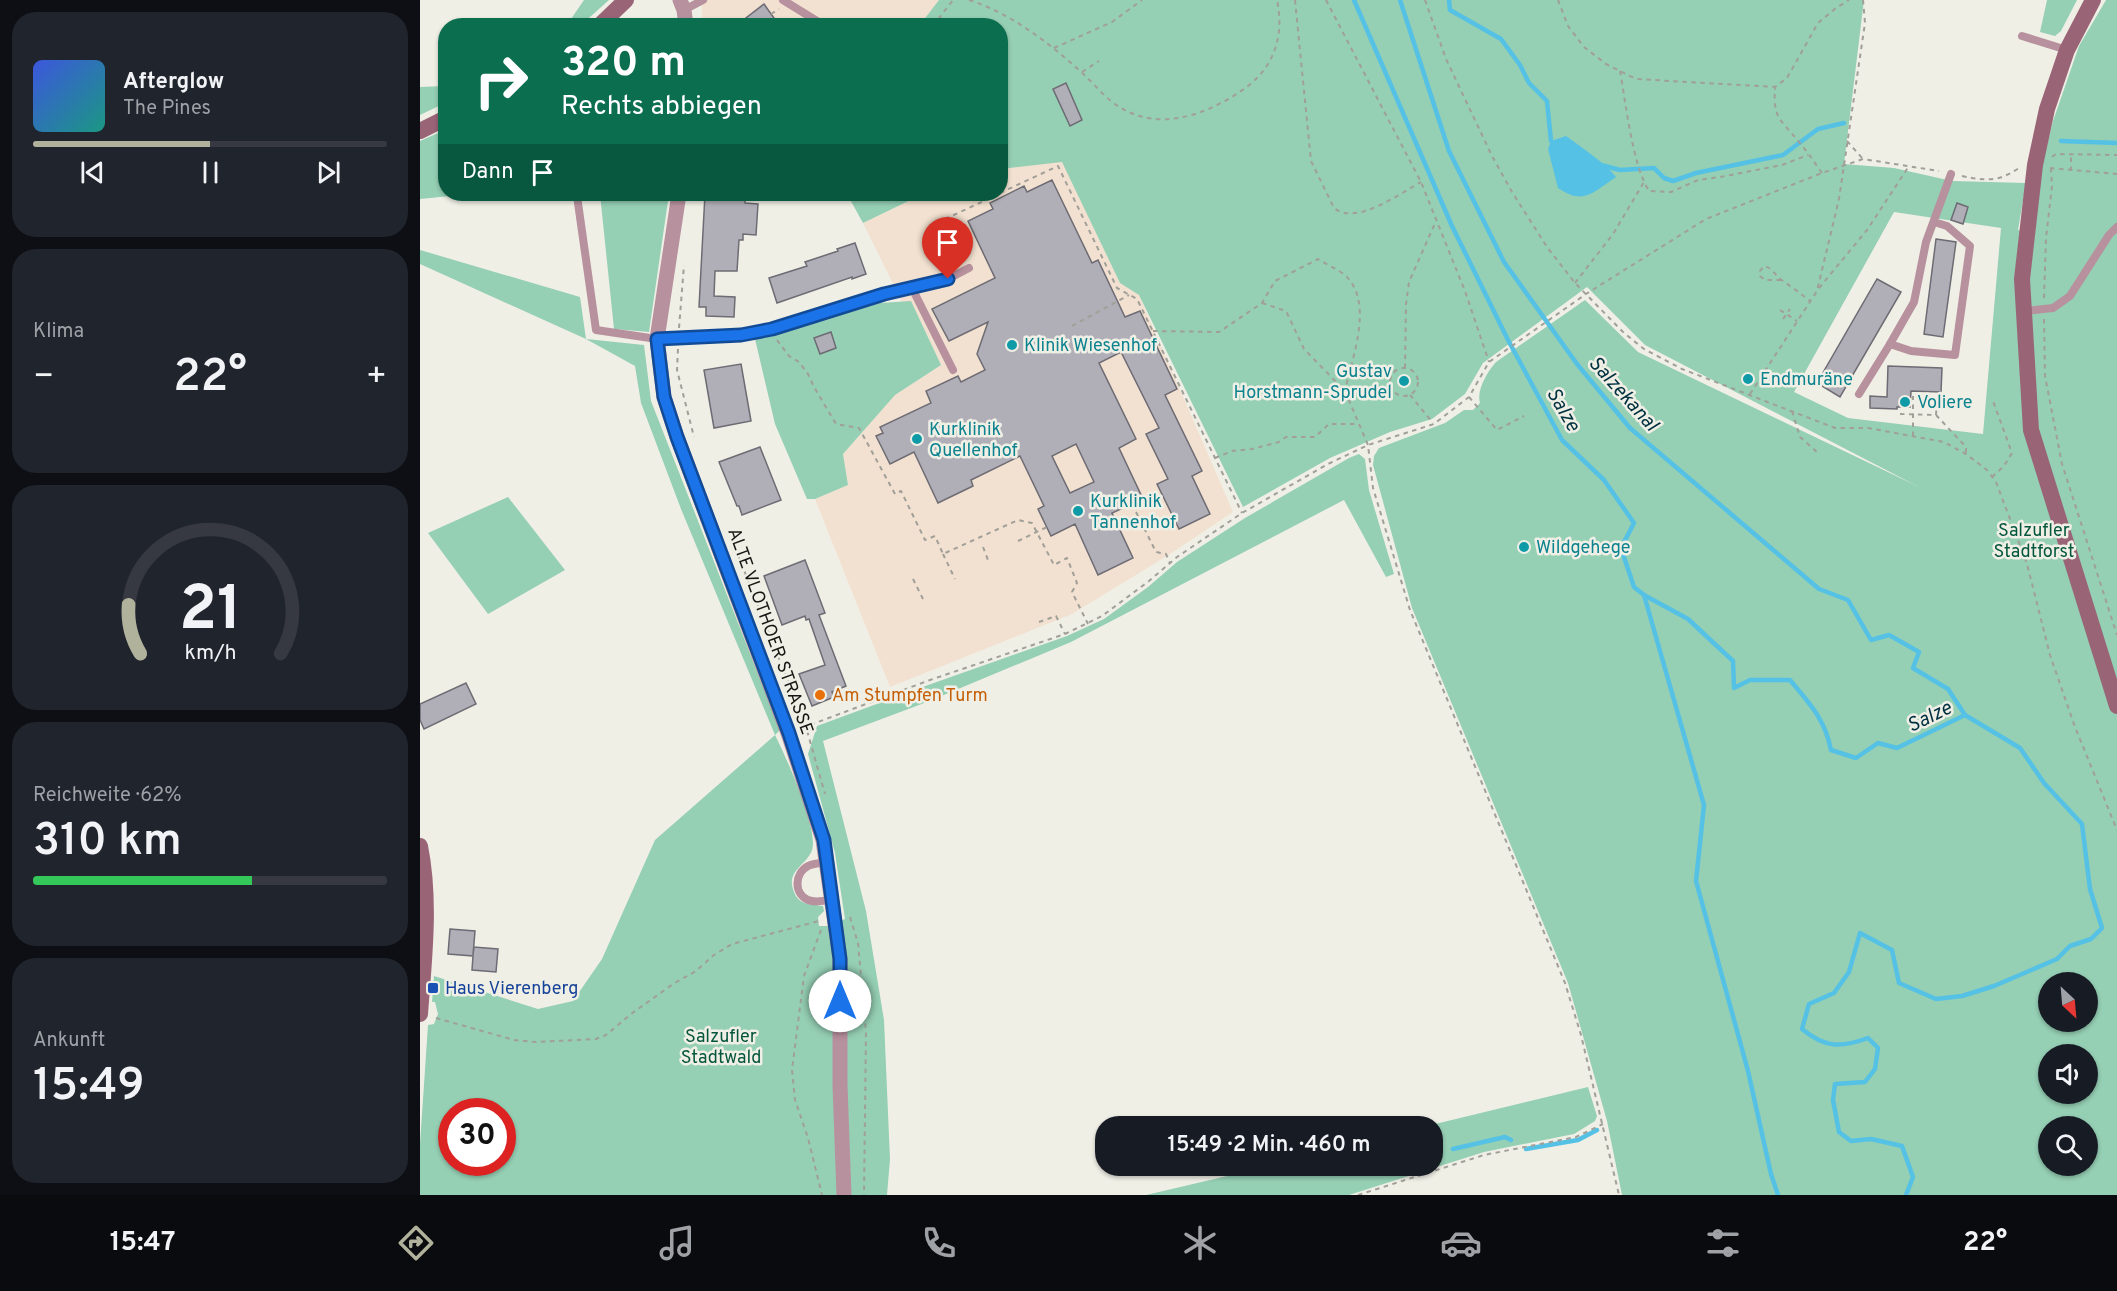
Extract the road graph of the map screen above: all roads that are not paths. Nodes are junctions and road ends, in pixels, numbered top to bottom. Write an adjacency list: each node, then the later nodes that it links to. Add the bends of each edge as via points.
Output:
1 (626, 0): 6 (main road)
2 (704, 0): 5 (lane)
3 (783, 0): 7 (lane)
4 (2093, 0): 9 (main road)
5 (682, 5)
6 (607, 18)
7 (812, 18)
8 (2022, 36): 9 (lane)
9 (2067, 50): 19 (main road, via 2047,109 2035,165 2022,279)
10 (438, 122): 11 (main road)
11 (420, 131)
12 (1951, 174): 15 (lane)
13 (578, 201): 20 (lane, via 596,330)
14 (678, 201): 20 (street, ALTE VLOTHOER STRASSE)
15 (1934, 222): 21 (lane, via 1914,302); 21 (lane, via 1947,226 1970,246 1956,355 1911,351)
16 (2117, 227): 19 (lane, via 2070,296 2053,308)
17 (969, 268): 18 (lane, via 948,279)
18 (912, 288): 20 (lane, via 772,329 741,335); 22 (lane)
19 (2024, 311): 24 (main road, via 2031,430)
20 (657, 339): 26 (street, ALTE VLOTHOER STRASSE, via 664,397 677,437 789,733 824,840)
21 (1890, 344): 23 (lane)
22 (953, 370)
23 (1859, 394)
24 (2117, 706)
25 (420, 846): 28 (main road, via 425,905)
26 (827, 862): 27 (street, ALTE VLOTHOER STRASSE); 27 (lane, via 803,870 797,880 808,900)
27 (832, 899): 29 (street, ALTE VLOTHOER STRASSE, via 840,959)
28 (420, 1013)
29 (844, 1195)

